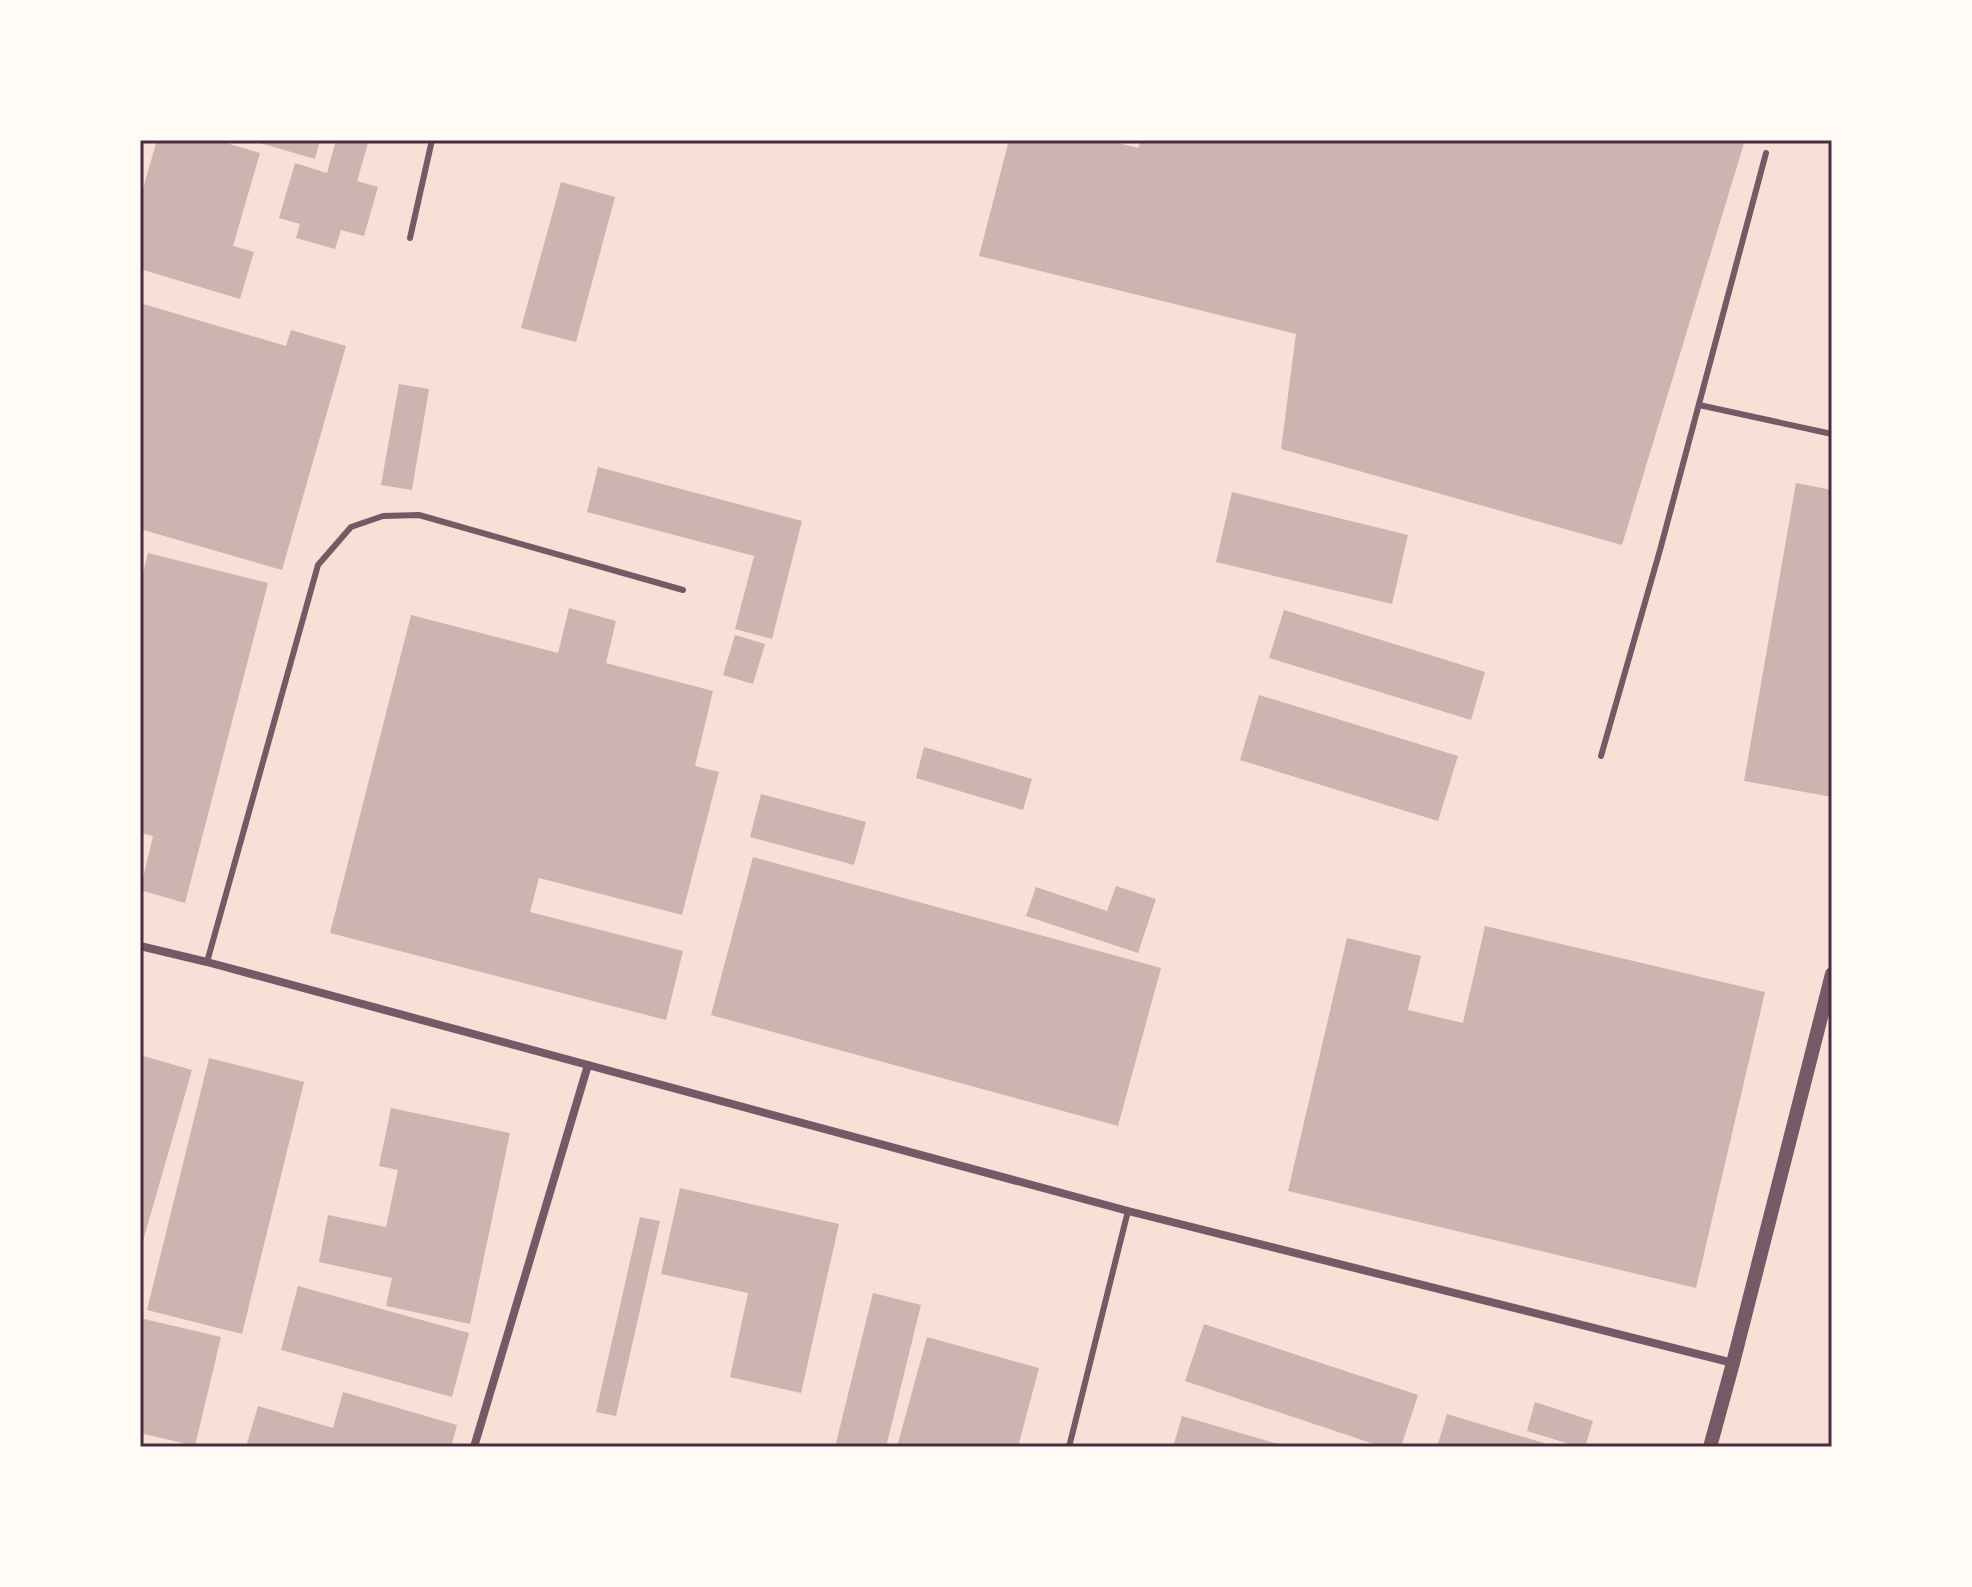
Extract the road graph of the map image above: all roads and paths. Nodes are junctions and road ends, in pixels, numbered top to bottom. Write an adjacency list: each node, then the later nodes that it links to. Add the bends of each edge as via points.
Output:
1 (432, 140): 3 (lane)
2 (1766, 153): 4 (lane)
3 (410, 238)
4 (1699, 405): 5 (lane); 7 (lane)
5 (1832, 434)
6 (683, 590): 9 (lane, via 419,515 383,516 351,527 318,565)
7 (1601, 756)
8 (140, 946): 9 (street)
9 (207, 962): 11 (street)
10 (1832, 974): 13 (street)
11 (588, 1065): 12 (street); 14 (street)
12 (1128, 1211): 13 (street); 15 (lane)
13 (1733, 1363): 16 (street)
14 (474, 1447)
15 (1069, 1447)
16 (1710, 1447)

